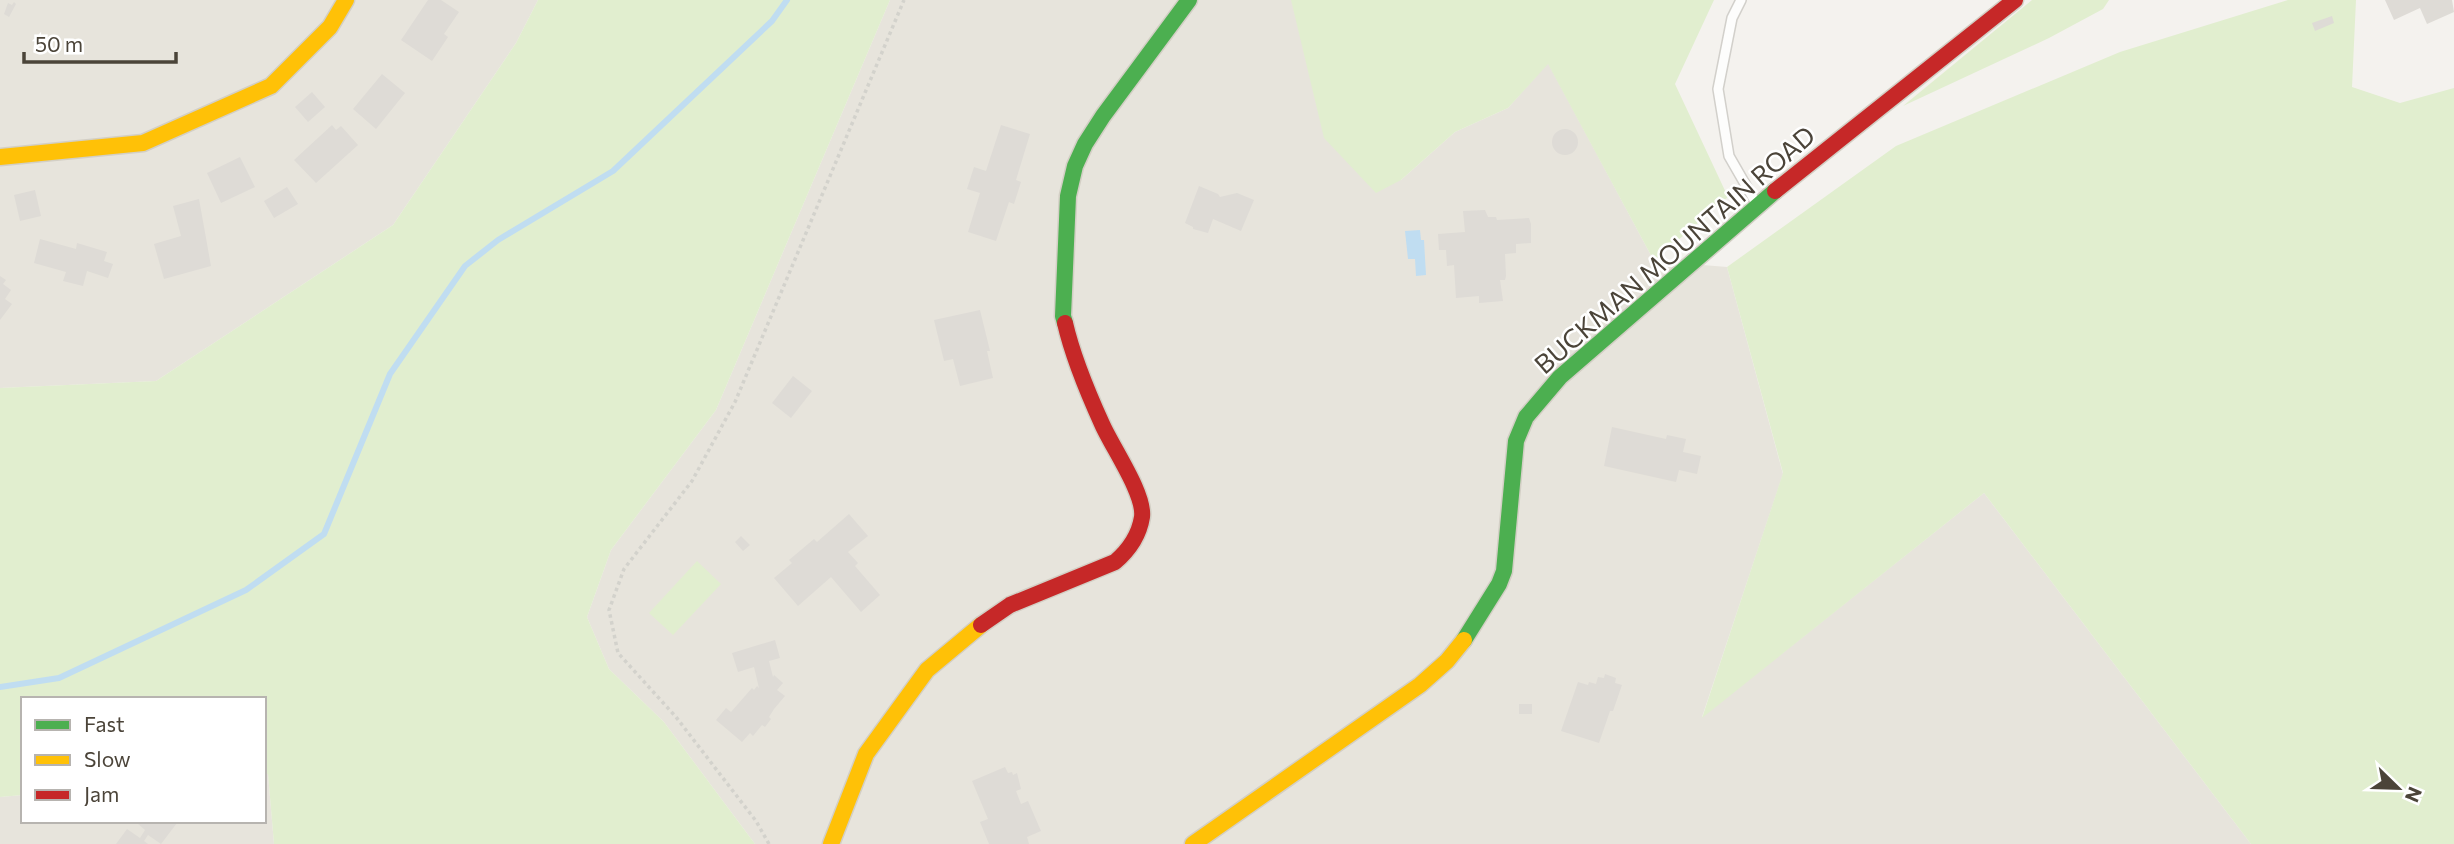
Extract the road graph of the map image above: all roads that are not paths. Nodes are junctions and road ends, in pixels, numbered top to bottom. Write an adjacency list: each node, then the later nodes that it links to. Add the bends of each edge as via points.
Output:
1 (346, 0): 5 (street, via 330,27 271,86 143,143)
2 (1189, 0): 7 (street, via 1084,144 1066,216 1063,316 1072,354 1102,427 1140,499 1142,516 1136,537 1115,562 1010,605 926,670 866,754)
3 (1741, 0): 6 (lane, via 1732,19 1718,89 1729,156)
4 (2015, 0): 6 (street, BUCKMAN MOUNTAIN ROAD)
5 (0, 157)
6 (1756, 205): 8 (street, BUCKMAN MOUNTAIN ROAD, via 1560,377 1525,417 1514,452 1504,571 1483,614 1447,661 1420,685)
7 (831, 844)
8 (1194, 844)

